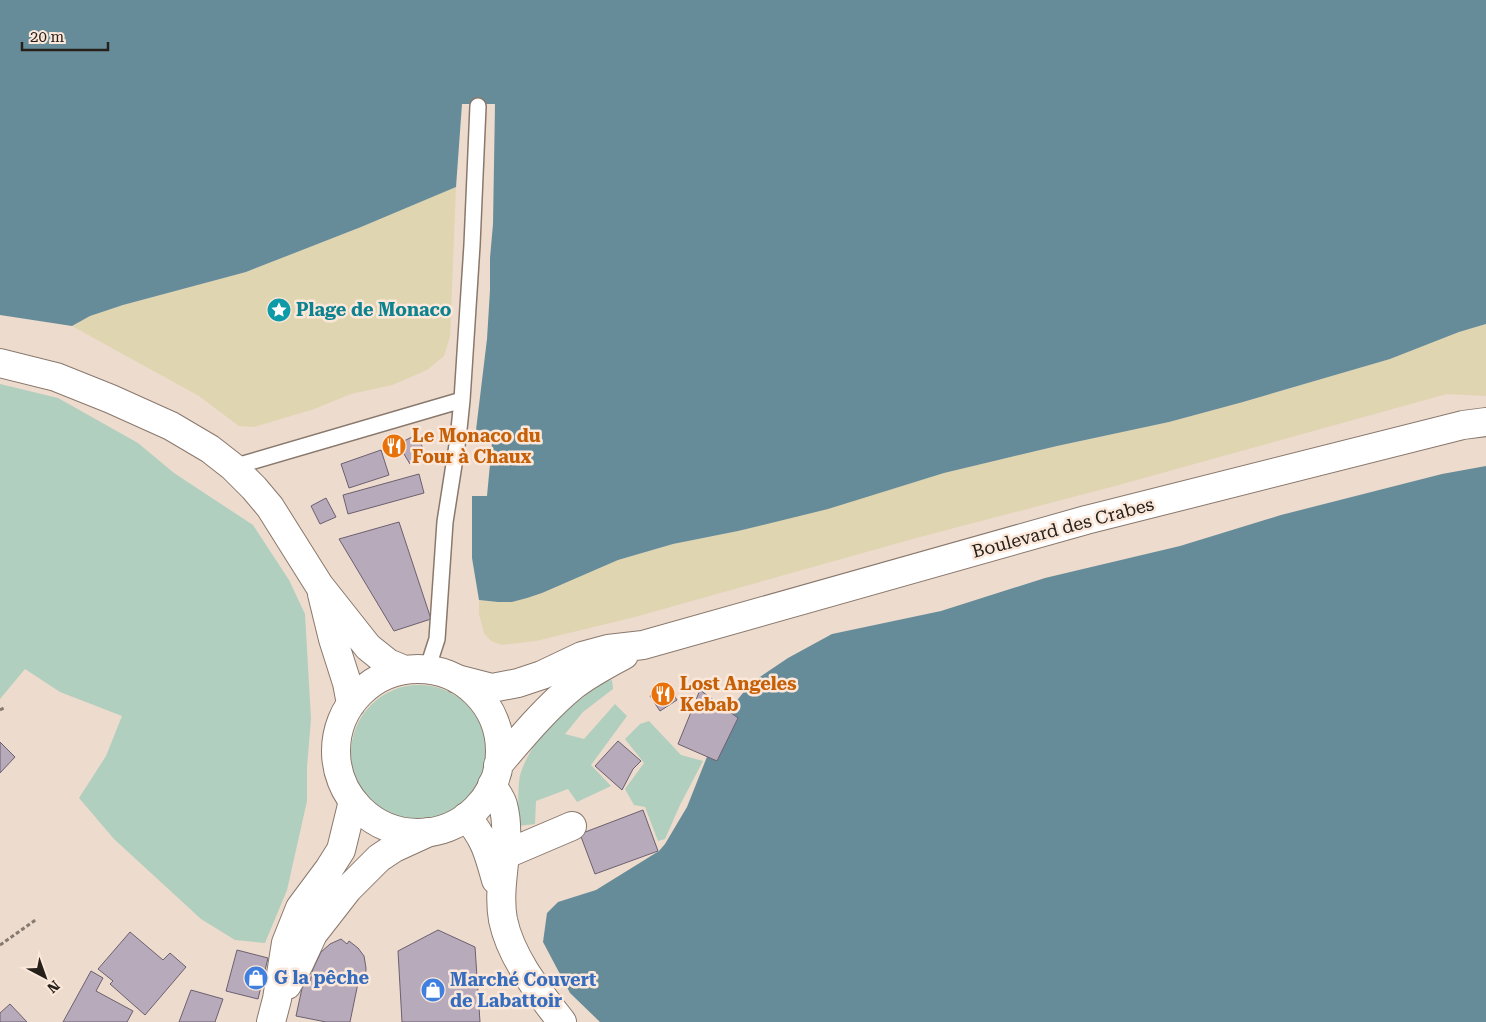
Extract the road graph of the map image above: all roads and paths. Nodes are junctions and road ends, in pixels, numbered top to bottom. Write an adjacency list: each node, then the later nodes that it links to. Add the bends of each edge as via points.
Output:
1 (478, 106): 3 (lane)
2 (0, 363): 5 (main road, via 56,377 111,399 170,426 210,449)
3 (462, 400): 5 (lane); 8 (lane, via 445,522 437,639)
4 (1486, 422): 7 (main road, Boulevard des Crabes, via 1463,425 1086,520)
5 (233, 467): 6 (main road, via 270,507)
6 (320, 585): 8 (main road, via 368,647 388,663); 10 (main road)
7 (643, 645): 9 (main road, Boulevard des Crabes, via 582,656 542,675 492,688); 11 (main road, Boulevard des Crabes, via 575,684 536,721)
8 (416, 670): 9 (main road, via 443,673); 10 (main road, via 384,677 365,688)
9 (457, 679): 11 (main road, via 478,696 496,725 500,745)
10 (351, 704): 12 (main road, via 341,722 337,763 342,784)
11 (495, 775): 13 (main road, via 481,803); 16 (main road, via 506,825)
12 (353, 801): 15 (main road, via 368,816 387,827); 20 (main road, via 341,850 300,908 286,943)
13 (466, 817): 15 (main road, via 448,827); 17 (main road, via 486,845)
14 (572, 826): 16 (main road)
15 (429, 832): 20 (main road, via 379,858 348,889 313,934)
16 (504, 855): 17 (main road)
17 (502, 899): 21 (main road, via 503,920 515,953)
18 (37, 919): 19 (path)
19 (0, 945)
20 (274, 1011)
21 (558, 1021)

